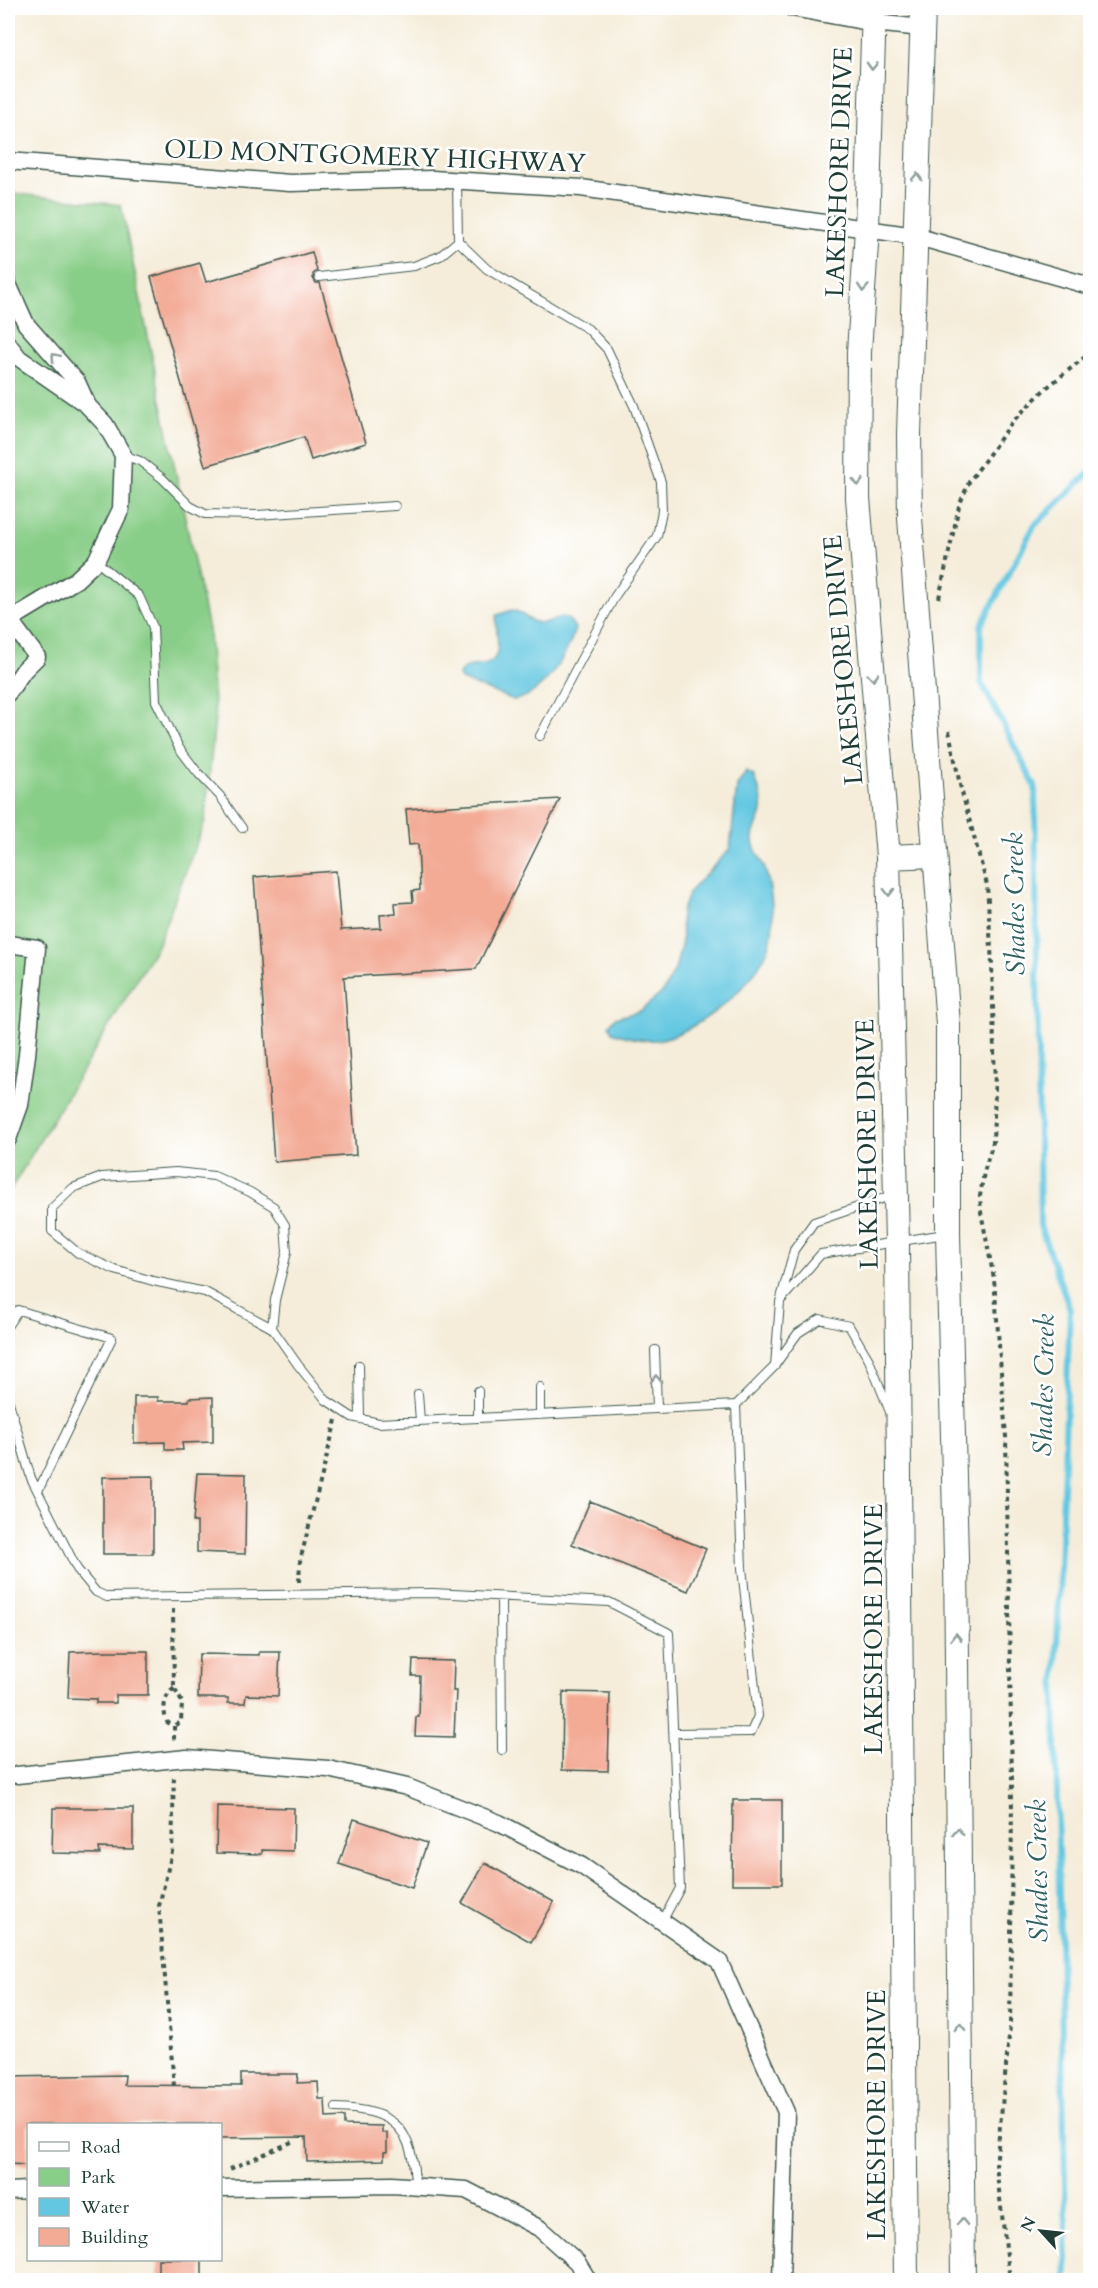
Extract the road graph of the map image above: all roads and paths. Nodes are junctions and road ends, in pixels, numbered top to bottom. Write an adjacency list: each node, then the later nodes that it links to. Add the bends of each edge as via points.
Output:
1 (792, 8): 2 (street)
2 (874, 15): 3 (street); 6 (main road, LAKESHORE DRIVE, one-way to 6)
3 (922, 18): 7 (main road, one-way to 3)
4 (8, 161): 5 (street, OLD MONTGOMERY HIGHWAY, via 290,183)
5 (457, 181): 6 (street, OLD MONTGOMERY HIGHWAY, via 581,188); 8 (lane)
6 (867, 229): 7 (street, OLD MONTGOMERY HIGHWAY); 25 (main road, LAKESHORE DRIVE, one-way to 25, via 859,352 858,498)
7 (915, 236): 11 (street, OLD MONTGOMERY HIGHWAY); 24 (main road, via 910,518)
8 (458, 241): 9 (lane, via 440,256 414,266); 22 (lane, via 487,269 588,329 607,349 634,406 661,482 662,511 657,536 615,596)
9 (319, 277)
10 (8, 284): 14 (street, one-way to 10, via 77,382 26,324)
11 (1090, 286)
12 (8, 344): 14 (street, via 19,358)
13 (1090, 353): 18 (path, via 1013,421 969,482 959,506)
14 (87, 405): 15 (street, via 105,424)
15 (123, 455): 16 (lane, via 140,461 190,506 206,514 257,515); 17 (street, via 121,509)
16 (395, 506)
17 (96, 561): 19 (street, via 76,580); 23 (lane, via 139,596 153,627 156,701 179,748)
18 (938, 602)
19 (8, 620): 20 (street, via 37,657)
20 (8, 693)
21 (948, 722): 71 (path, via 987,885 990,913 995,1100 993,1142 984,1172 981,1212 994,1279 1006,1437 1012,1783 1010,2026 996,2166)
22 (540, 736)
23 (242, 828)
24 (935, 855): 25 (main road); 29 (main road, via 948,1025)
25 (888, 857): 28 (main road, LAKESHORE DRIVE, one-way to 28)
26 (8, 944): 27 (street, via 37,948 20,1105)
27 (8, 1139)
28 (897, 1193): 30 (main road, LAKESHORE DRIVE); 31 (lane, via 814,1222 794,1250)
29 (948, 1234): 30 (lane); 70 (main road, one-way to 29, via 956,1558)
30 (897, 1242): 31 (lane, via 821,1254); 48 (main road, LAKESHORE DRIVE)
31 (780, 1302): 36 (lane)
32 (8, 1325): 49 (lane, via 18,1310 112,1338)
33 (272, 1328): 33 (lane, via 205,1292 116,1270 78,1253 52,1231 52,1208 73,1188 102,1177 176,1173 214,1176 250,1192 274,1207 285,1225 287,1252); 42 (lane, via 326,1400)
34 (655, 1350): 43 (lane, one-way to 34)
35 (359, 1365): 46 (lane)
36 (775, 1366): 41 (lane); 48 (lane, via 798,1333 820,1319 849,1326 869,1360)
37 (540, 1387): 44 (lane)
38 (478, 1391): 45 (lane)
39 (418, 1394): 47 (lane)
40 (8, 1400): 49 (lane)
41 (736, 1405): 43 (lane); 54 (lane, via 742,1569 758,1716 751,1732)
42 (339, 1408): 46 (lane); 50 (path, via 300,1561)
43 (657, 1409): 44 (lane)
44 (540, 1415): 45 (lane)
45 (478, 1418): 47 (lane)
46 (360, 1419): 47 (lane, via 379,1423)
47 (420, 1421)
48 (900, 1438): 69 (main road, LAKESHORE DRIVE)
49 (38, 1491): 51 (lane, via 77,1569 96,1592 107,1597)
50 (298, 1595): 51 (lane); 52 (lane, via 433,1593)
51 (173, 1596): 53 (path)
52 (501, 1597): 54 (lane, via 609,1602 669,1633); 55 (lane)
53 (174, 1688): 53 (path, via 182,1707 181,1722 174,1726 167,1722 164,1712 166,1699)
54 (674, 1733): 58 (lane, via 680,1888)
55 (502, 1750)
56 (174, 1760): 57 (street); 58 (street, via 328,1769 407,1787 499,1823 582,1866); 59 (path, via 172,1852 159,1906)
57 (17, 1775)
58 (662, 1922): 68 (street, via 719,1961 786,2112)
59 (174, 2086)
60 (336, 2108): 63 (lane, via 379,2115 401,2128 413,2158)
61 (294, 2141): 62 (path)
62 (222, 2171)
63 (415, 2187): 64 (street); 67 (street, via 466,2190 539,2228 577,2262)
64 (222, 2188)
65 (27, 2190): 66 (street)
66 (8, 2191)
67 (588, 2280)
68 (781, 2280)
69 (906, 2280)
70 (963, 2280)
71 (1010, 2280)

